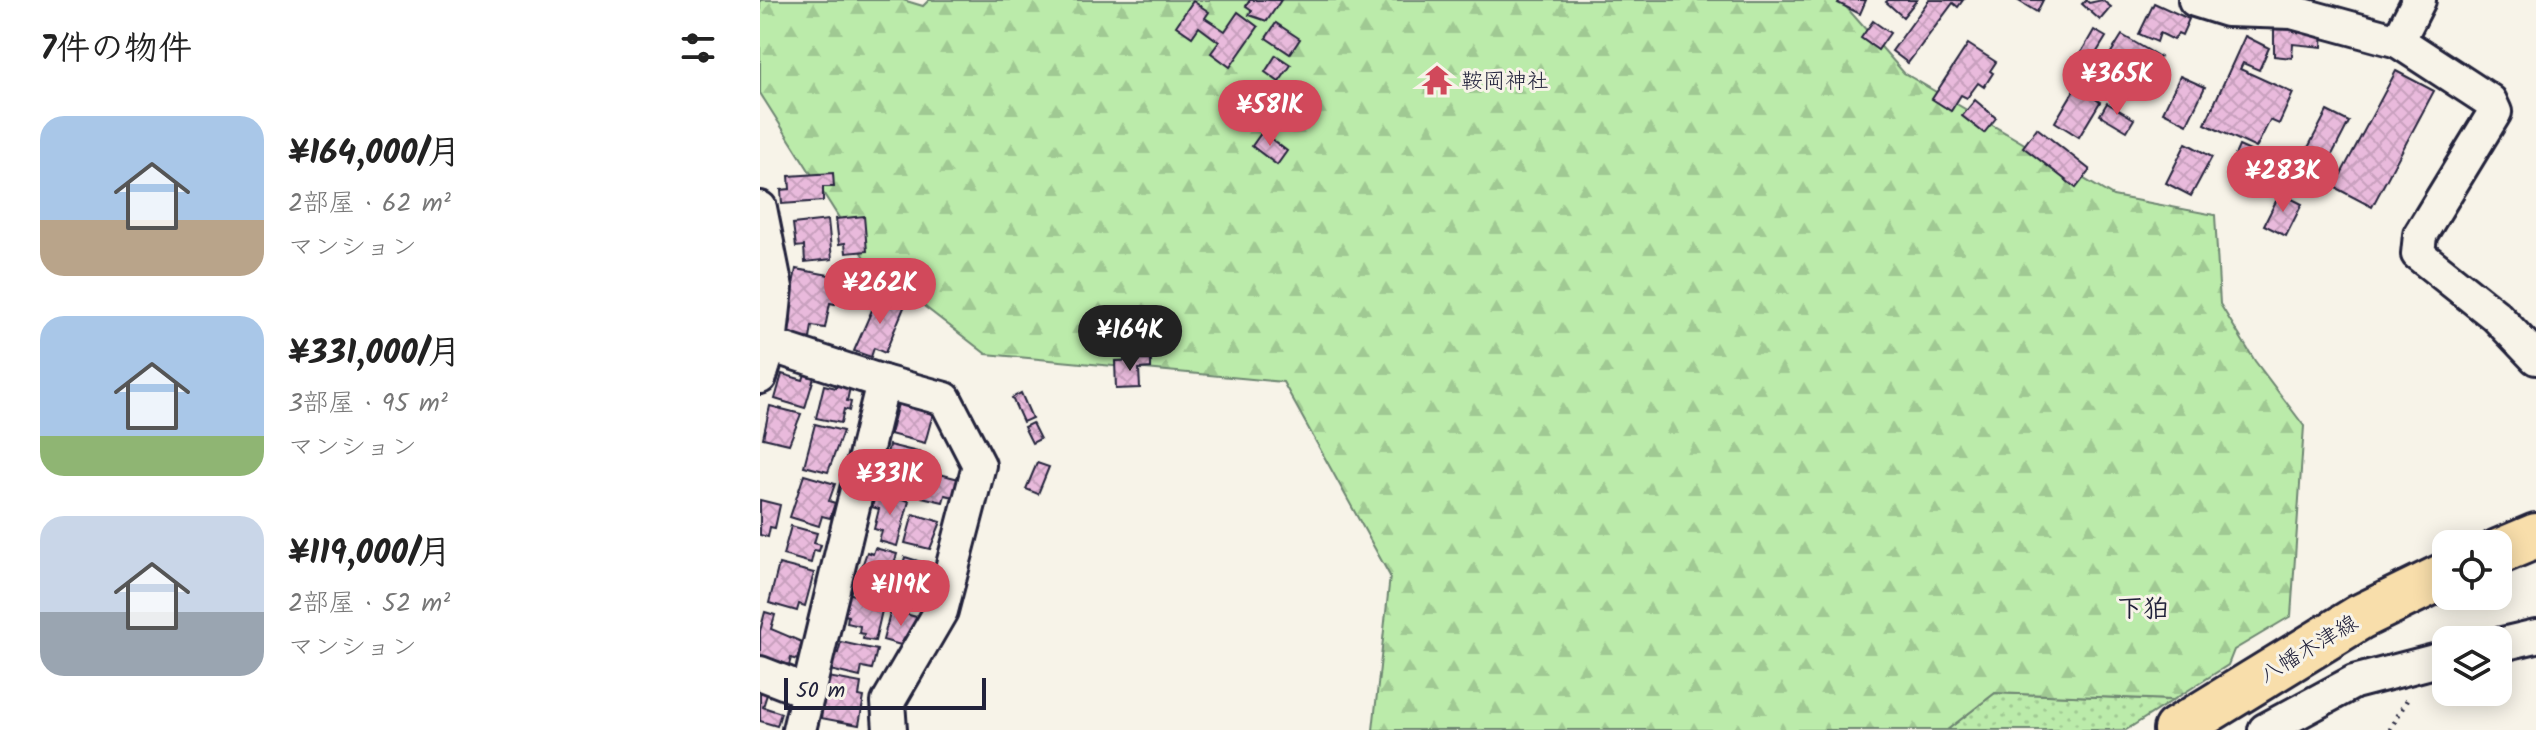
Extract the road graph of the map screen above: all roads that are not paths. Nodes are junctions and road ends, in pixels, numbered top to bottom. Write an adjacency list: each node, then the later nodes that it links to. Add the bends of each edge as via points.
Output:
1 (2195, 0): 3 (street, via 2227,10 2292,12)
2 (2419, 0): 3 (street)
3 (2398, 41): 5 (street, via 2490,101 2495,112 2420,235 2418,254 2496,316)
4 (760, 208): 6 (street, via 776,288)
5 (2536, 358)
6 (763, 363): 7 (street)
7 (883, 382): 15 (street); 17 (street, via 945,399 979,465 941,611 888,702)
8 (2536, 536): 9 (main road)
9 (2512, 546)
10 (2432, 582): 18 (main road, 八幡木津線, via 2360,617)
11 (2536, 636): 12 (street)
12 (2512, 642)
13 (2432, 662): 19 (street, via 2354,682)
14 (760, 673): 15 (street)
15 (809, 692): 16 (street)
16 (799, 730)
17 (890, 730)
18 (2176, 730)
19 (2265, 730)

